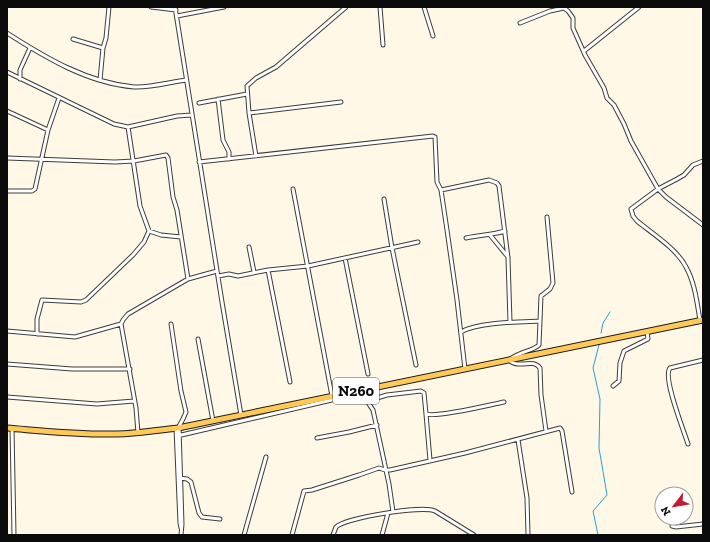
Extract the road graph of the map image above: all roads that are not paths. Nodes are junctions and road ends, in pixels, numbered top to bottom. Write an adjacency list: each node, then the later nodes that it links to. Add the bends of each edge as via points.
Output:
1 (109, 7): 17 (street)
2 (151, 7): 8 (street)
3 (224, 7): 9 (street)
4 (346, 7): 23 (street, via 276,67 256,78 247,86)
5 (380, 7): 15 (street)
6 (424, 7): 13 (street)
7 (639, 7): 18 (street)
8 (176, 9): 10 (street)
9 (204, 9): 10 (street)
10 (177, 16): 22 (street)
11 (520, 23): 18 (street, via 566,9 573,18 573,28)
12 (7, 34): 16 (street)
13 (432, 36)
14 (73, 39): 17 (street)
15 (383, 45)
16 (30, 48): 20 (street, via 20,70); 21 (street)
17 (103, 48): 21 (street)
18 (584, 52): 41 (street)
19 (7, 72): 20 (street)
20 (20, 78): 24 (street)
21 (100, 80): 22 (street, via 138,87)
22 (186, 80): 30 (street)
23 (247, 94): 25 (street); 29 (street)
24 (58, 98): 31 (street, via 109,123); 32 (street)
25 (218, 99): 27 (street); 36 (street, via 223,140)
26 (341, 102): 29 (street)
27 (199, 103)
28 (7, 111): 32 (street)
29 (249, 113): 33 (street)
30 (192, 115): 31 (street); 39 (street)
31 (128, 127): 37 (street)
32 (48, 130): 35 (street)
33 (256, 156): 36 (street); 42 (street, via 433,136 436,140 437,182)
34 (7, 158): 35 (street)
35 (42, 159): 37 (street); 43 (street, via 35,189)
36 (229, 159): 39 (street)
37 (134, 161): 48 (street, via 142,211); 50 (street, via 166,155 168,158)
38 (703, 161): 41 (street)
39 (199, 162): 59 (street)
40 (293, 189): 57 (street)
41 (658, 189): 46 (street); 63 (street, via 633,207 631,212 637,221 676,253 686,265)
42 (441, 190): 47 (street, via 489,180 497,183); 70 (street)
43 (7, 191)
44 (384, 199): 54 (street)
45 (547, 217): 65 (street, via 553,286 540,296)
46 (703, 225)
47 (505, 231): 49 (street); 56 (street)
48 (149, 232): 50 (street); 71 (street, via 133,255 86,300 42,300 37,319)
49 (490, 235): 51 (street); 56 (street)
50 (181, 237): 62 (street)
51 (466, 238)
52 (418, 242): 54 (street)
53 (249, 247): 60 (street)
54 (392, 248): 55 (street); 76 (street)
55 (345, 258): 57 (street); 79 (street)
56 (508, 258): 64 (street)
57 (308, 266): 58 (street); 83 (street)
58 (268, 270): 60 (street); 80 (street)
59 (217, 271): 61 (street); 62 (street)
60 (254, 272): 61 (street, via 238,276)
61 (218, 276): 90 (street)
62 (188, 279): 66 (street, via 128,314)
63 (701, 320): 69 (main road, N260)
64 (510, 322): 65 (street); 70 (street, via 470,327)
65 (540, 322): 73 (street, via 538,347)
66 (121, 324): 71 (street, via 79,337); 77 (street)
67 (171, 324): 94 (street, via 186,410)
68 (7, 331): 71 (street)
69 (647, 331): 73 (main road, N260); 81 (street, via 648,339 624,351 619,381)
70 (461, 332): 78 (street)
71 (37, 334)
72 (198, 339): 91 (street)
73 (508, 360): 78 (main road, N260); 95 (street, via 518,364 536,364 540,368)
74 (703, 360): 100 (street, via 670,368 668,372 670,387)
75 (7, 364): 77 (street, via 72,369)
76 (416, 365)
77 (130, 369): 86 (street)
78 (465, 369): 82 (main road, N260)
79 (368, 374)
80 (290, 382)
81 (613, 386)
82 (340, 395): 83 (main road, N260); 84 (street)
83 (332, 396): 90 (main road, N260)
84 (349, 396): 87 (street); 97 (street)
85 (7, 397): 86 (street, via 97,404)
86 (134, 401): 96 (street)
87 (367, 401): 89 (street, via 388,395 421,391 424,393); 92 (street, via 373,410)
88 (504, 402): 89 (street, via 440,415)
89 (426, 414): 102 (street)
90 (241, 415): 91 (main road, N260)
91 (213, 421): 94 (main road, N260)
92 (376, 425): 98 (street); 103 (street)
93 (10, 428): 96 (main road, N260, via 99,435); 112 (street)
94 (178, 428): 96 (main road, N260); 97 (street)
95 (546, 431): 99 (street); 105 (street, via 560,428 562,431)
96 (138, 433)
97 (178, 435): 104 (street)
98 (317, 438)
99 (518, 440): 102 (street); 119 (street, via 527,498)
100 (688, 444)
101 (266, 457): 114 (street)
102 (430, 460): 103 (street)
103 (385, 470): 106 (street); 115 (street, via 379,468 312,490 304,490)
104 (179, 478): 108 (street, via 192,482 202,517); 111 (street)
105 (572, 492)
106 (393, 512): 107 (street); 118 (street, via 431,509)
107 (388, 513): 116 (street, via 339,524); 117 (street)
108 (220, 519)
109 (672, 526): 110 (street)
110 (685, 526)
111 (181, 531): 113 (street)
112 (14, 535)
113 (184, 535)
114 (244, 535)
115 (292, 535)
116 (333, 535)
117 (382, 535)
118 (474, 535)
119 (528, 535)

